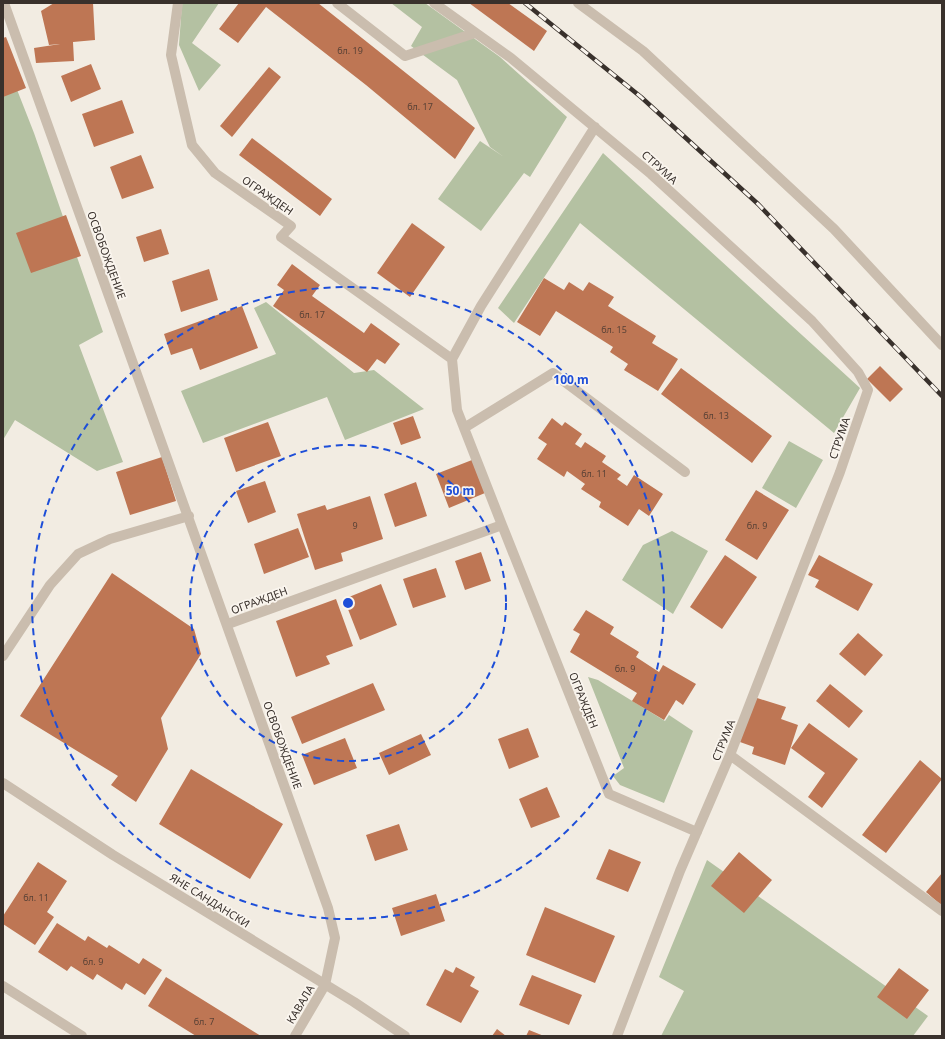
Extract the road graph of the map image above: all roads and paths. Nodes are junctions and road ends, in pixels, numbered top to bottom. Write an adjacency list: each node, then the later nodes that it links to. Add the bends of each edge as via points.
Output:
1 (4, 3): 12 (street, ОСВОБОЖДЕНИЕ)
2 (178, 3): 9 (street, ОГРАЖДЕН, via 172,55 192,145 215,173 291,226 281,237)
3 (337, 3): 6 (street, via 405,56)
4 (434, 3): 6 (street, СТРУМА)
5 (578, 3): 8 (street, via 642,51 834,229)
6 (475, 33): 7 (street, СТРУМА, via 511,58)
7 (595, 127): 9 (street, via 481,306); 16 (street, СТРУМА, via 812,321 858,372 868,390 840,472)
8 (942, 345)
9 (452, 359): 10 (street, ОГРАЖДЕН, via 457,410)
10 (464, 428): 11 (street, via 553,373); 13 (street, ОГРАЖДЕН)
11 (685, 472)
12 (189, 516): 14 (street, ОСВОБОЖДЕНИЕ); 15 (street, via 110,539 78,554 50,585)
13 (502, 525): 14 (street, ОГРАЖДЕН); 18 (street, ОГРАЖДЕН, via 609,794)
14 (228, 624): 20 (street, ОСВОБОЖДЕНИЕ, via 328,908 335,938)
15 (3, 656)
16 (730, 755): 18 (street, СТРУМА); 19 (street)
17 (3, 783): 20 (street, ЯНЕ САНДАНСКИ, via 113,855)
18 (698, 832): 25 (street, СТРУМА, via 680,871)
19 (942, 911)
20 (326, 985): 23 (street, КАВАЛА); 24 (street, ЯНЕ САНДАНСКИ)
21 (3, 986): 22 (street)
22 (82, 1036)
23 (295, 1036)
24 (405, 1036)
25 (618, 1036)

